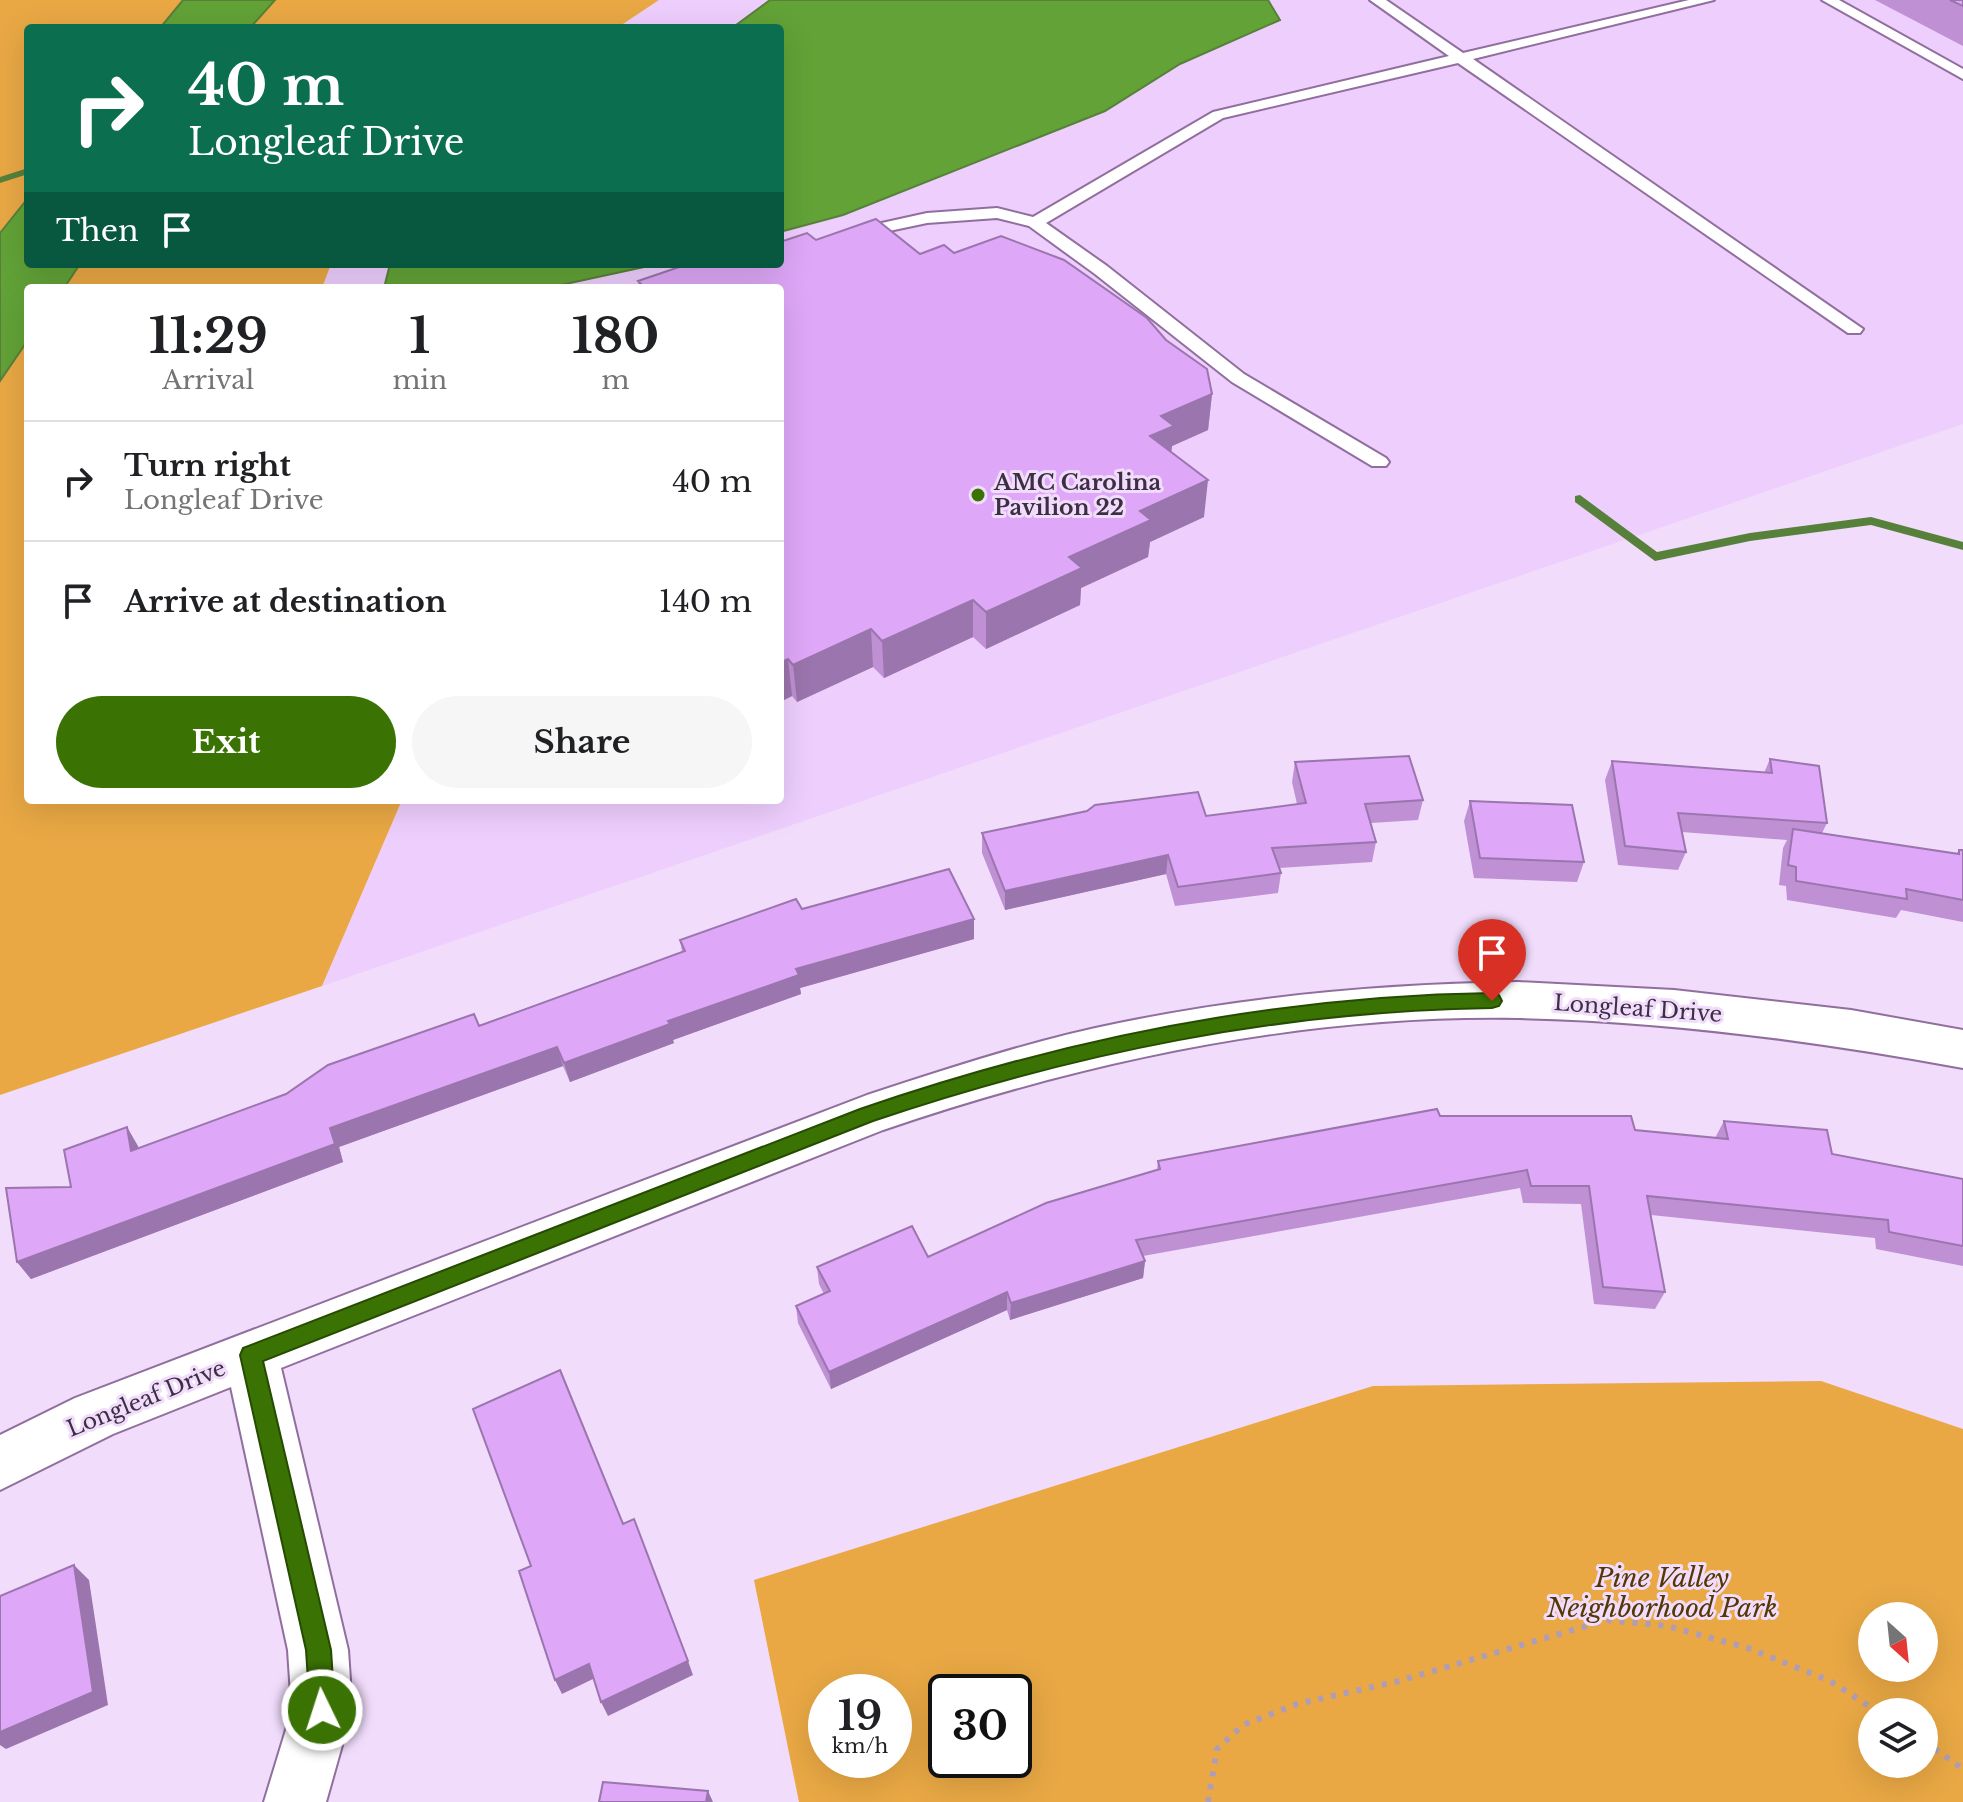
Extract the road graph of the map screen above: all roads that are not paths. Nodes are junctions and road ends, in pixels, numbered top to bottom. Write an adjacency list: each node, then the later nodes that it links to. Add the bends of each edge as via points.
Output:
1 (1377, 0): 4 (lane)
2 (1707, 0): 4 (lane)
3 (1829, 0): 5 (lane)
4 (1464, 57): 6 (lane, via 1218,115); 8 (lane)
5 (1963, 75)
6 (1035, 223): 7 (lane, via 997,213 927,218); 9 (lane, via 1238,378)
7 (841, 237)
8 (1854, 329)
9 (1379, 462)
10 (1963, 1049): 11 (street, Longleaf Drive, via 1851,1029 1674,1008 1518,1000 1290,1014 1118,1042 867,1115)
11 (251, 1355): 12 (street, Longleaf Drive, via 94,1416); 13 (street, via 318,1650 322,1710)
12 (0, 1463)
13 (295, 1802)

